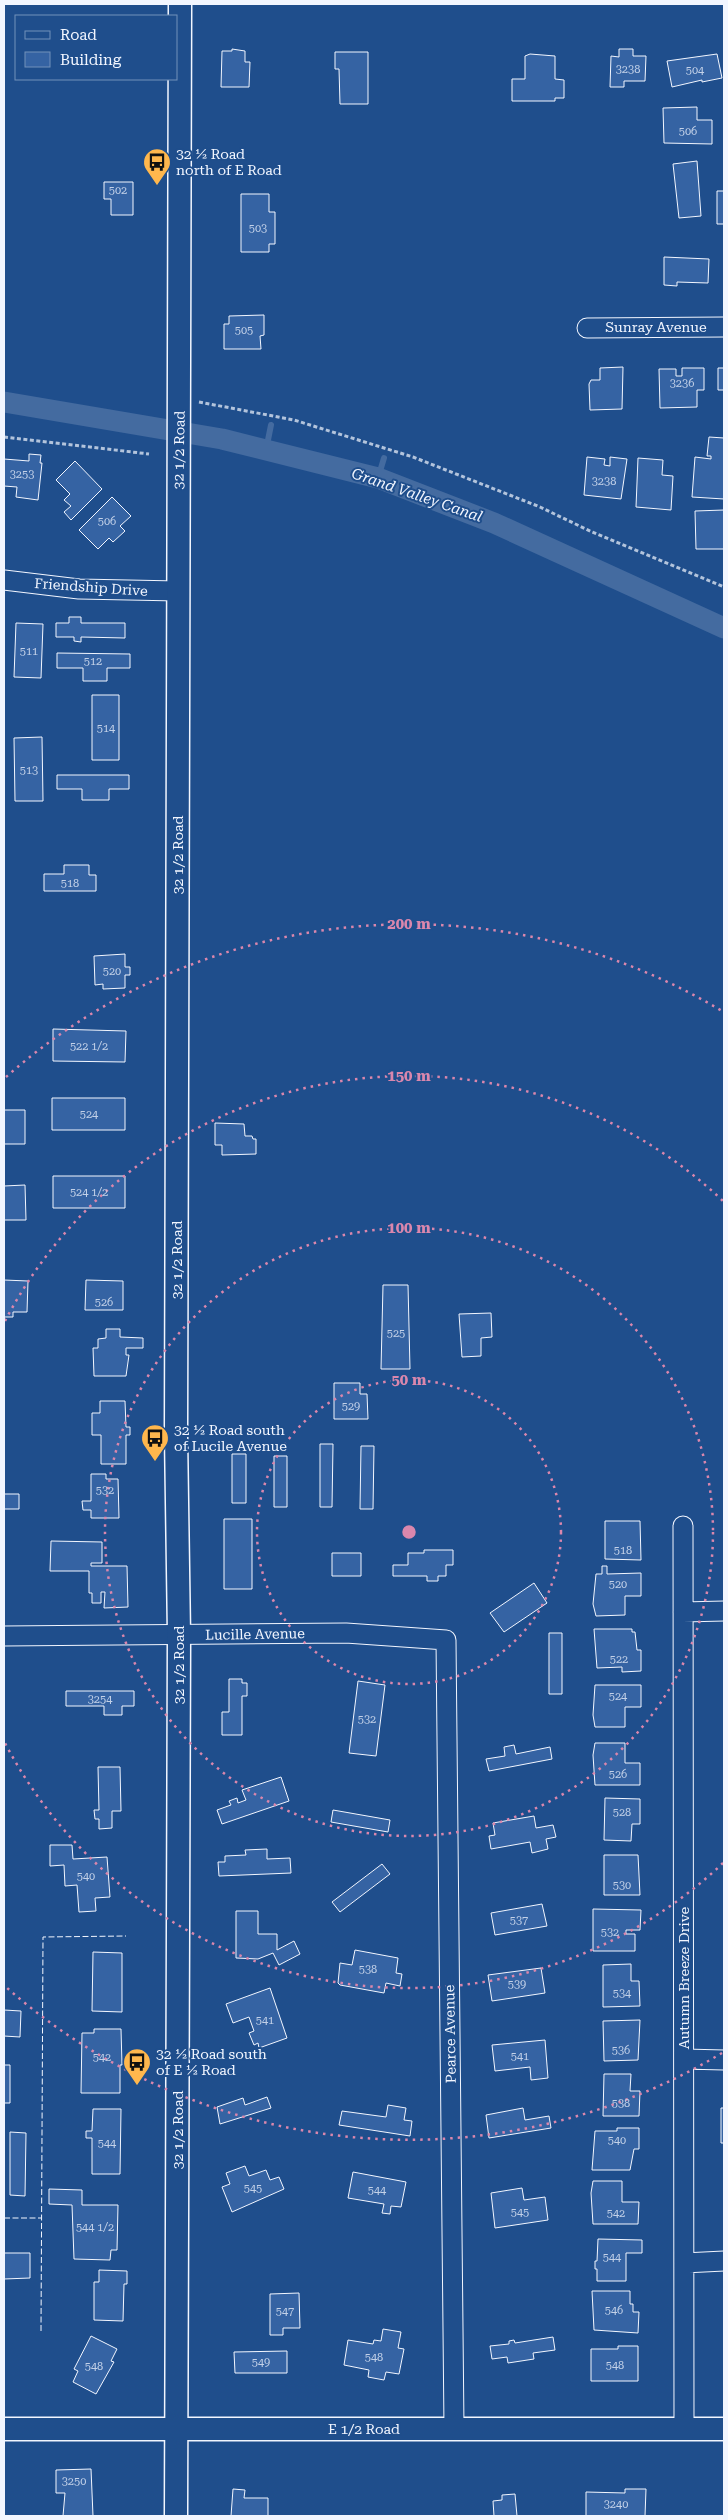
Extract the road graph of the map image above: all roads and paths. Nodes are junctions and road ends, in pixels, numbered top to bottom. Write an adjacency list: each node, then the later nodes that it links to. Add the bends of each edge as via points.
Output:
1 (180, 4): 4 (street, 32 1/2 Road)
2 (724, 327): 3 (street, Sunray Avenue)
3 (587, 328)
4 (180, 396): 8 (path, via 294,420 413,457 540,507); 9 (street, 32 1/2 Road)
5 (4, 437): 6 (path)
6 (149, 454)
7 (4, 580): 9 (street, Friendship Drive, via 79,589)
8 (724, 588)
9 (178, 591): 13 (street, 32 1/2 Road, via 176,1435)
10 (683, 1526): 12 (street, Autumn Breeze Drive)
11 (724, 1611): 12 (street)
12 (683, 1612): 16 (street, Autumn Breeze Drive)
13 (179, 1635): 14 (street, Lucille Avenue); 15 (street, Lucille Avenue, via 346,1633); 24 (street, 32 1/2 Road)
14 (4, 1636)
15 (446, 1640): 20 (street, Pearce Avenue)
16 (684, 2059): 17 (street); 19 (street, Autumn Breeze Drive)
17 (724, 2060)
18 (724, 2261): 19 (street)
19 (684, 2263): 22 (street, Autumn Breeze Drive)
20 (454, 2428): 22 (street, E 1/2 Road); 24 (street, E 1/2 Road)
21 (4, 2429): 24 (street, E 1/2 Road)
22 (684, 2429): 23 (street, E 1/2 Road)
23 (724, 2429)
24 (177, 2430): 25 (street, 32 1/2 Road)
25 (176, 2516)

